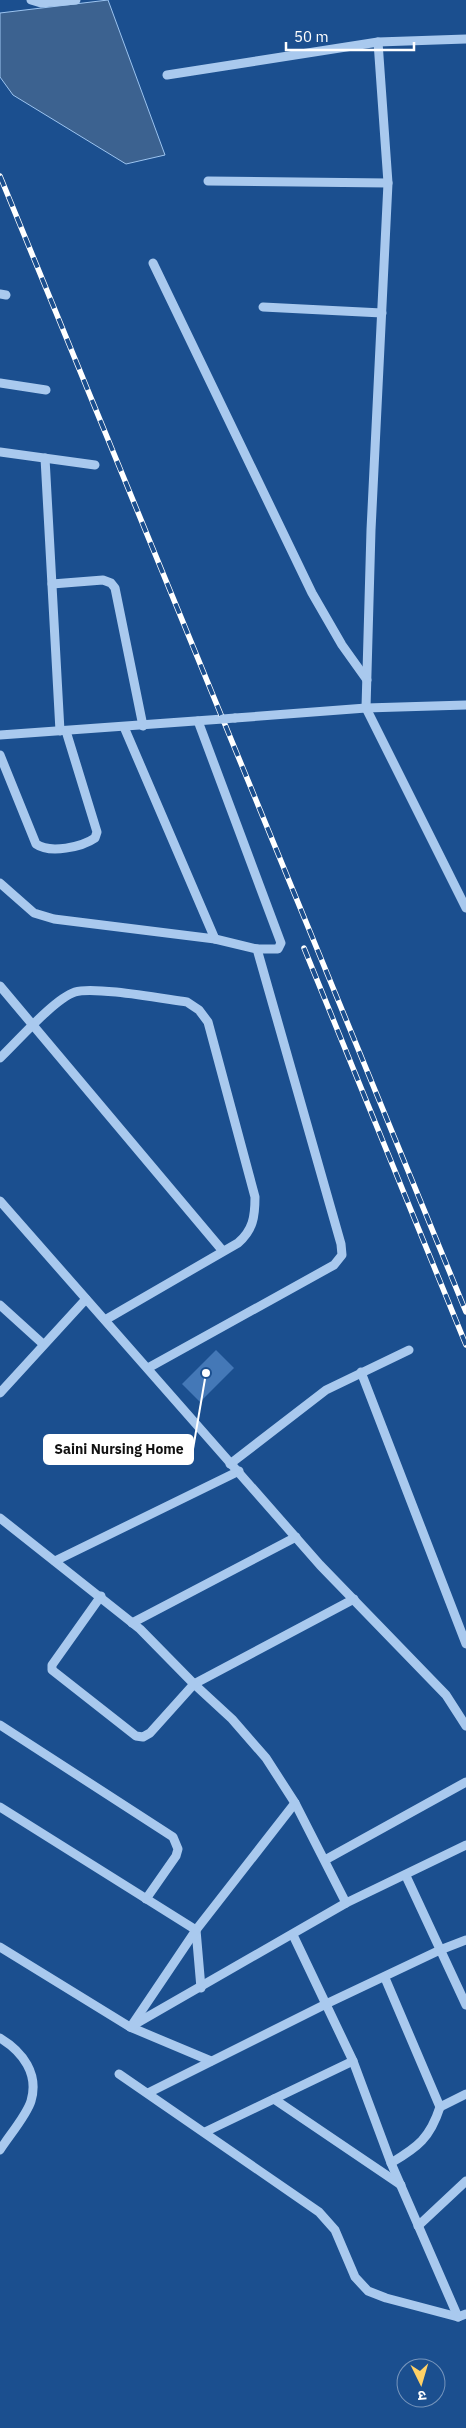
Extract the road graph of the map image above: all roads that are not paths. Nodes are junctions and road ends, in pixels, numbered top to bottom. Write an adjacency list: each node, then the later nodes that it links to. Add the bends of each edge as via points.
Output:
1 (31, 0): 2 (street, via 41,3)
2 (76, 0)
3 (466, 39): 4 (street)
4 (378, 42): 5 (street); 7 (street)
5 (167, 75)
6 (208, 181): 7 (street)
7 (388, 183): 10 (street)
8 (153, 263): 17 (street, via 312,593)
9 (263, 307): 10 (street)
10 (382, 313): 17 (street)
11 (0, 383): 12 (street)
12 (46, 390)
13 (0, 452): 14 (street)
14 (45, 458): 15 (street); 16 (street)
15 (95, 465)
16 (52, 584): 21 (street, via 104,580 115,588); 23 (street)
17 (367, 680): 19 (street)
18 (466, 706): 19 (street)
19 (366, 708): 20 (street, bridge); 27 (street)
20 (198, 721): 21 (street); 29 (street, via 281,943 278,949)
21 (142, 726): 22 (street)
22 (124, 727): 23 (street); 28 (street)
23 (63, 731): 24 (street); 25 (street, via 97,832 96,838 89,842 52,849 36,844)
24 (0, 735)
25 (0, 755)
26 (0, 883): 28 (street, via 34,913 54,919)
27 (466, 908)
28 (215, 940): 29 (street)
29 (257, 949): 40 (street, via 339,1234 342,1255 334,1266)
30 (0, 986): 31 (street)
31 (35, 1026): 32 (street); 34 (street); 34 (street, via 59,1001 76,992 96,991 187,1002 199,1010 213,1037 255,1197 255,1217 248,1235)
32 (0, 1058)
33 (0, 1201): 35 (street)
34 (222, 1250): 37 (street)
35 (86, 1299): 37 (street); 38 (street)
36 (0, 1305): 38 (street)
37 (105, 1320): 40 (street)
38 (43, 1344): 42 (street)
39 (409, 1350): 41 (street)
40 (148, 1368): 43 (street)
41 (361, 1372): 43 (street, via 326,1390); 51 (street)
42 (0, 1392)
43 (230, 1464): 44 (street)
44 (239, 1471): 46 (street); 47 (street)
45 (0, 1518): 47 (street)
46 (296, 1537): 49 (street); 50 (street)
47 (55, 1561): 48 (street)
48 (101, 1596): 50 (street); 52 (street, via 52,1665 54,1674 136,1736 143,1737)
49 (354, 1599): 52 (street); 54 (street, via 446,1695)
50 (132, 1623): 52 (street)
51 (466, 1644)
52 (194, 1684): 56 (street, via 266,1758)
53 (0, 1724): 61 (street, via 172,1837 178,1849 176,1856)
54 (466, 1726)
55 (466, 1782): 59 (street)
56 (295, 1803): 59 (street); 63 (street)
57 (0, 1808): 61 (street)
58 (466, 1845): 60 (street)
59 (325, 1860): 62 (street)
60 (406, 1876): 62 (street); 67 (street)
61 (146, 1899): 63 (street)
62 (346, 1903): 64 (street)
63 (196, 1930): 69 (street); 72 (street)
64 (293, 1935): 69 (street); 70 (street)
65 (466, 1940): 67 (street)
66 (0, 1947): 72 (street)
67 (440, 1950): 68 (street); 71 (street)
68 (385, 1978): 70 (street); 80 (street)
69 (201, 1988): 72 (street)
70 (326, 2004): 74 (street); 75 (street)
71 (466, 2005)
72 (130, 2027): 74 (street)
73 (0, 2038): 82 (street, via 25,2058 34,2081 31,2103)
74 (211, 2061): 77 (street)
75 (353, 2061): 79 (street); 83 (street)
76 (119, 2074): 77 (street)
77 (148, 2093): 81 (street)
78 (466, 2094): 80 (street)
79 (274, 2099): 81 (street); 85 (street)
80 (440, 2107): 83 (street, via 426,2138 411,2152)
81 (205, 2132): 87 (street, via 319,2212 335,2230 355,2277 368,2291)
82 (0, 2150)
83 (391, 2163): 85 (street)
84 (466, 2181): 86 (street)
85 (401, 2185): 86 (street)
86 (418, 2226): 87 (street)
87 (462, 2315)

